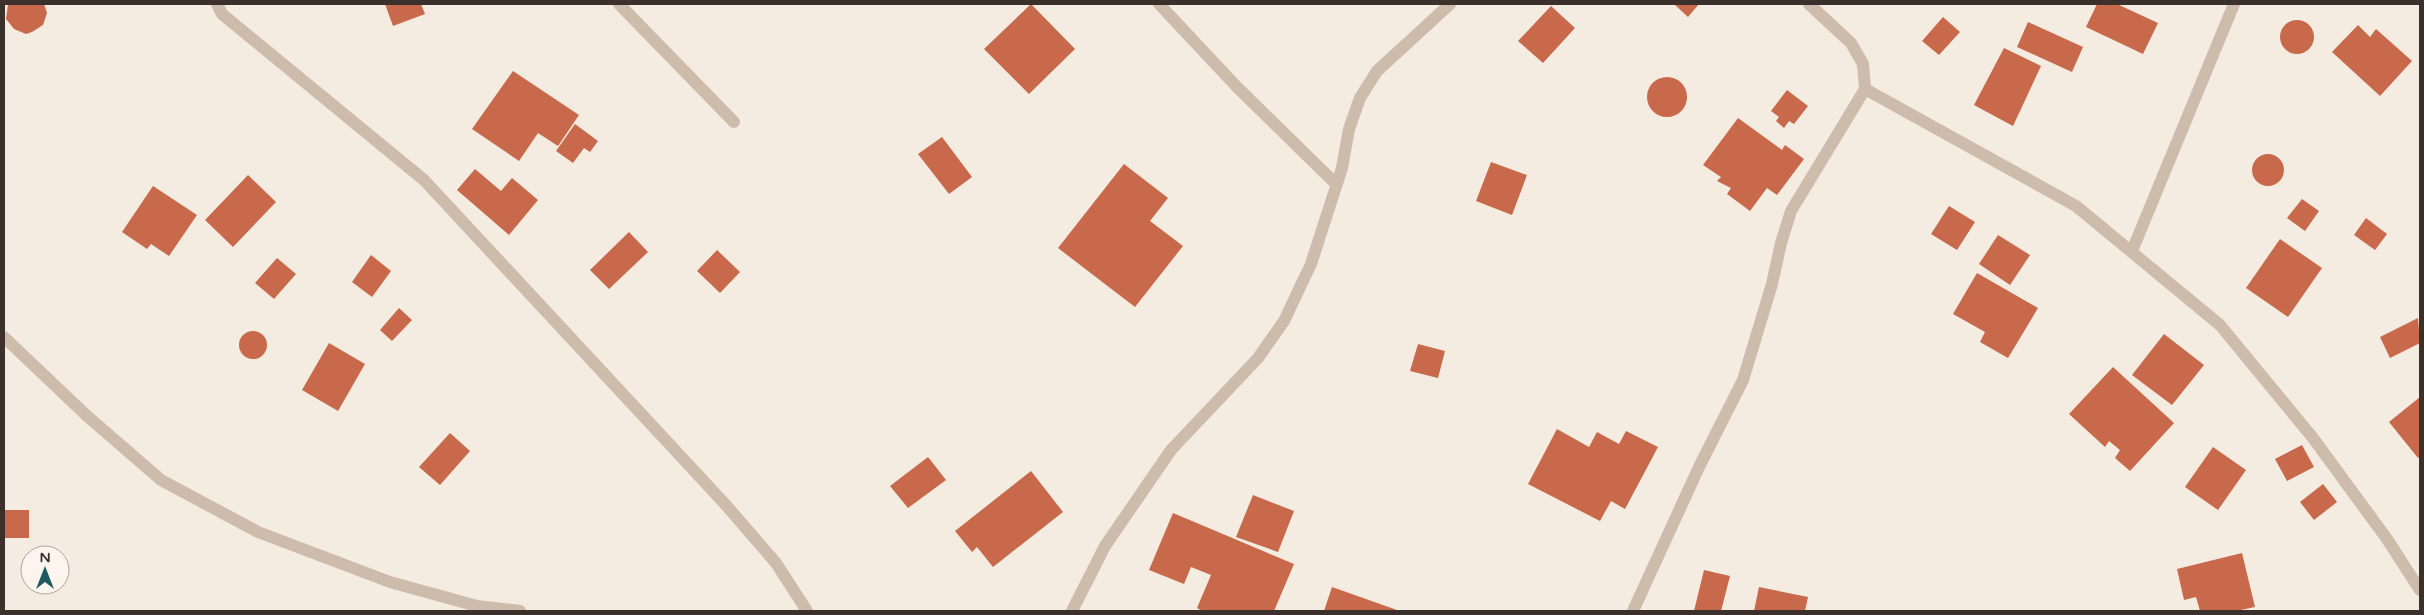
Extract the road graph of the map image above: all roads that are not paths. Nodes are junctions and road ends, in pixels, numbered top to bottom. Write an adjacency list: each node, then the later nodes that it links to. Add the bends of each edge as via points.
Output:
1 (217, 4): 14 (street, via 222,14 424,180 725,504 776,563)
2 (620, 4): 8 (street)
3 (1159, 4): 9 (street)
4 (1450, 4): 9 (street, via 1377,71 1360,98 1348,129)
5 (1809, 4): 7 (street, via 1852,43 1863,64)
6 (2234, 4): 10 (street)
7 (1865, 90): 10 (street, via 2076,206); 16 (street, via 1791,211 1743,380)
8 (734, 122)
9 (1336, 184): 15 (street, via 1311,264 1284,321 1258,358 1170,450 1104,546)
10 (2132, 251): 12 (street, via 2220,325 2313,438)
11 (4, 337): 13 (street, via 161,480 258,532 390,582 477,606)
12 (2420, 590)
13 (520, 611)
14 (807, 611)
15 (1072, 611)
16 (1633, 611)

